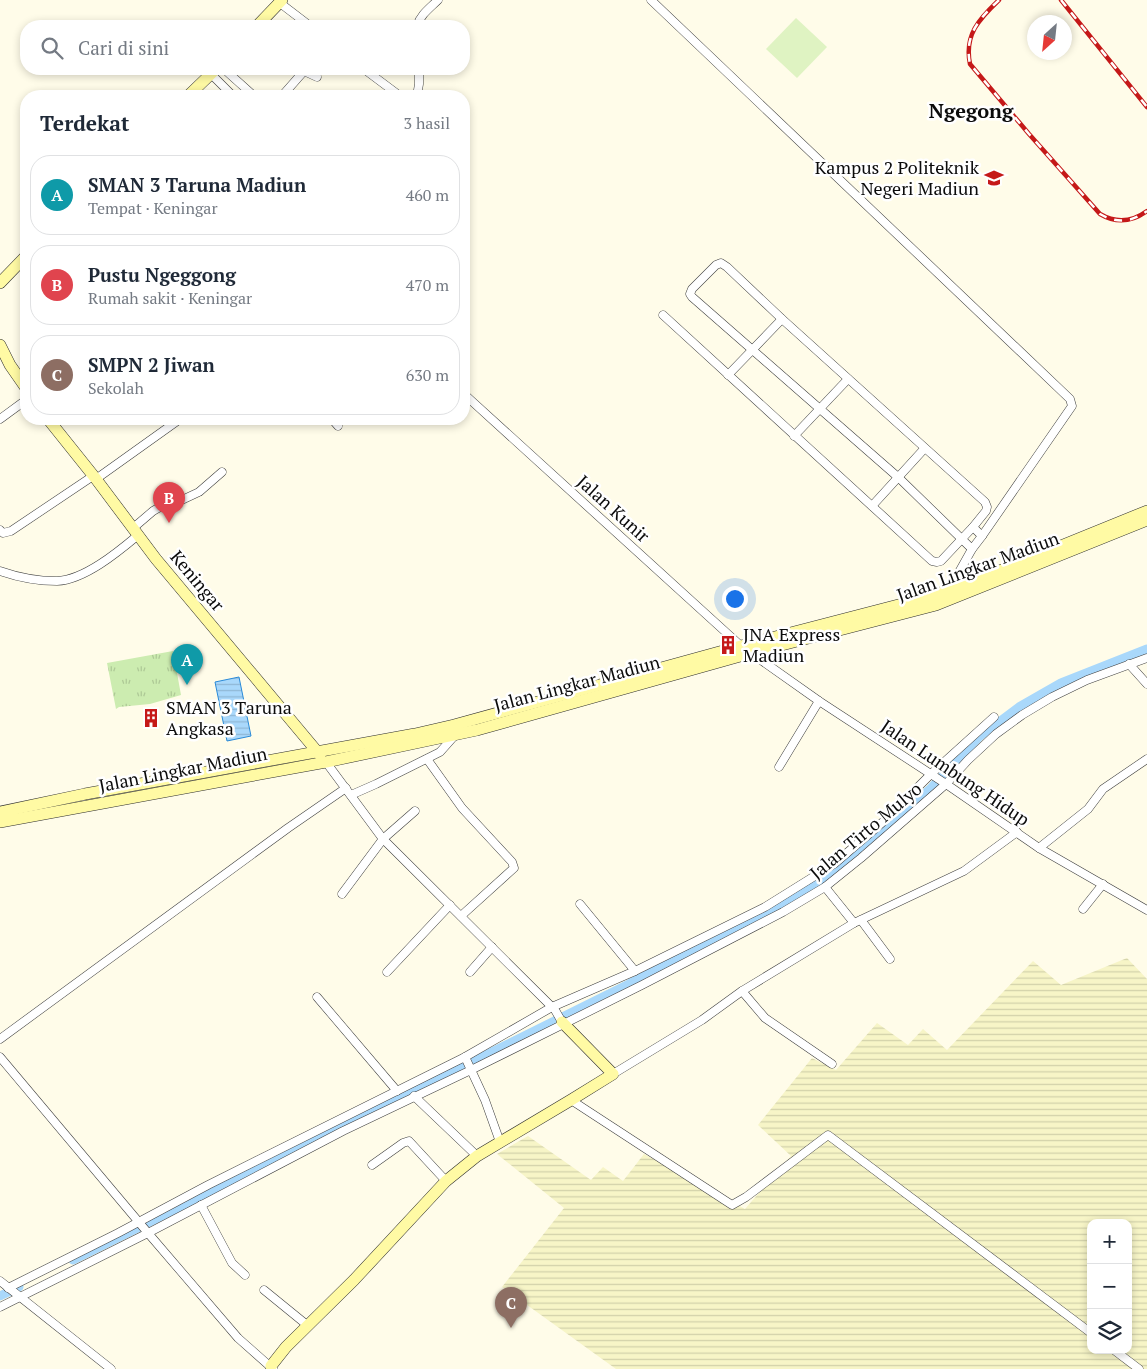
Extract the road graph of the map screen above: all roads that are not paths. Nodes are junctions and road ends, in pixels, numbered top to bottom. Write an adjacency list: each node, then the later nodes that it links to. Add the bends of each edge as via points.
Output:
1 (438, 0): 6 (street)
2 (651, 0): 47 (street, via 1070,399 1072,406)
3 (281, 1): 4 (main road); 5 (street)
4 (263, 20)
5 (303, 20)
6 (419, 20)
7 (209, 75): 15 (main road)
8 (216, 75): 16 (street)
9 (231, 75): 17 (street)
10 (300, 75): 18 (street)
11 (313, 75): 14 (street)
12 (372, 75): 19 (street)
13 (419, 75): 20 (street)
14 (317, 77)
15 (194, 90)
16 (228, 90)
17 (247, 90)
18 (287, 90)
19 (392, 90)
20 (418, 90)
21 (20, 262): 22 (main road)
22 (0, 283)
23 (663, 315): 27 (street)
24 (782, 320): 26 (street); 26 (street, via 724,264 716,265 692,289 690,294); 29 (street)
25 (0, 345): 28 (main road)
26 (752, 351): 27 (street); 32 (street)
27 (728, 375): 36 (street)
28 (20, 379)
29 (848, 379): 32 (street); 37 (street)
30 (470, 399): 52 (street, Jalan Kunir)
31 (20, 404): 33 (street)
32 (820, 410): 36 (street); 40 (street)
33 (0, 419)
34 (53, 425): 39 (main road, Keningar)
35 (171, 425): 39 (street)
36 (794, 436): 41 (street)
37 (924, 449): 40 (street); 44 (street, via 988,507)
38 (222, 472): 46 (street, via 199,492 153,512)
39 (94, 477): 45 (street, via 11,531 4,533); 46 (main road, Keningar)
40 (899, 478): 41 (street); 48 (street)
41 (872, 506): 48 (street, via 932,561 941,561)
42 (1147, 511): 51 (main road, Jalan Lingkar Madiun)
43 (1147, 520): 53 (main road, Jalan Lingkar Madiun, via 936,605)
44 (973, 527): 47 (street); 48 (street)
45 (0, 530)
46 (135, 532): 50 (street, via 93,568 71,578 44,580); 60 (main road, Keningar)
47 (982, 536): 49 (street)
48 (962, 539): 49 (street)
49 (972, 549): 51 (street)
50 (0, 572)
51 (950, 590): 52 (main road, Jalan Lingkar Madiun)
52 (741, 646): 59 (main road, Jalan Lingkar Madiun)
53 (751, 654): 57 (street, Jalan Lumbung Hidup); 59 (main road, Jalan Lingkar Madiun)
54 (1147, 658): 55 (street, Jalan Tirto Mulyo)
55 (1129, 664): 56 (street); 66 (street, Jalan Tirto Mulyo, via 1070,688 1022,715)
56 (1147, 684)
57 (819, 701): 64 (street); 65 (street, Jalan Lumbung Hidup)
58 (994, 717): 65 (street)
59 (455, 730): 60 (main road, Jalan Lingkar Madiun); 61 (street, via 445,748); 63 (main road, Jalan Lingkar Madiun)
60 (317, 752): 63 (main road, Keningar); 67 (main road, Jalan Lingkar Madiun)
61 (427, 759): 68 (street, via 376,784); 82 (street, via 462,808 514,868)
62 (1147, 759): 74 (street, via 1103,789 1088,809)
63 (326, 762): 67 (main road, Jalan Lingkar Madiun); 68 (street)
64 (779, 767)
65 (932, 775): 66 (street, Jalan Lumbung Hidup); 86 (street, via 834,864 765,907)
66 (944, 783): 72 (street, Jalan Lumbung Hidup); 76 (street, Jalan Tirto Mulyo)
67 (161, 786): 70 (main road, Jalan Lingkar Madiun, via 85,794); 71 (main road, Jalan Lingkar Madiun)
68 (348, 791): 73 (street); 93 (street, via 280,834)
69 (415, 811): 73 (street)
70 (0, 812)
71 (0, 822)
72 (1017, 832): 74 (street, Jalan Lumbung Hidup); 83 (street, via 964,871)
73 (383, 839): 77 (street); 79 (street)
74 (1039, 848): 75 (street, Jalan Lumbung Hidup)
75 (1102, 884): 80 (street); 81 (street, Jalan Lumbung Hidup)
76 (825, 887): 83 (street); 92 (street, Jalan Tirto Mulyo, via 783,912)
77 (342, 894)
78 (580, 904): 86 (street)
79 (450, 905): 82 (street); 87 (street)
80 (1083, 909)
81 (1147, 910)
82 (462, 916): 84 (street)
83 (857, 921): 85 (street); 89 (street)
84 (492, 947): 88 (street); 91 (street)
85 (890, 959)
86 (635, 971): 91 (street)
87 (387, 972)
88 (470, 972)
89 (742, 991): 96 (street, via 765,1018); 97 (street, via 702,1020)
90 (317, 997): 98 (street)
91 (554, 1008): 92 (street); 95 (street)
92 (563, 1023): 95 (street, Jalan Tirto Mulyo); 97 (main road)
93 (0, 1039)
94 (0, 1057): 106 (street)
95 (468, 1064): 98 (street); 99 (street); 101 (street)
96 (832, 1064)
97 (613, 1074): 100 (main road)
98 (397, 1091): 106 (street)
99 (414, 1096): 102 (street); 105 (street)
100 (571, 1100): 101 (main road); 115 (street, via 732,1205 828,1135)
101 (500, 1142): 102 (main road)
102 (476, 1156): 104 (main road)
103 (372, 1165): 104 (street, via 409,1141)
104 (446, 1181): 114 (main road, via 354,1280)
105 (201, 1205): 107 (street); 108 (street, via 232,1263)
106 (138, 1222): 107 (street); 110 (street)
107 (147, 1232): 112 (street); 117 (street, via 238,1338)
108 (246, 1275)
109 (0, 1281): 110 (street)
110 (9, 1288): 112 (street)
111 (264, 1290): 114 (street)
112 (19, 1297): 113 (street); 118 (street)
113 (0, 1307)
114 (307, 1325): 117 (main road)
115 (1087, 1330)
116 (1119, 1354): 119 (street)
117 (271, 1368)
118 (111, 1369)
119 (1139, 1369)

